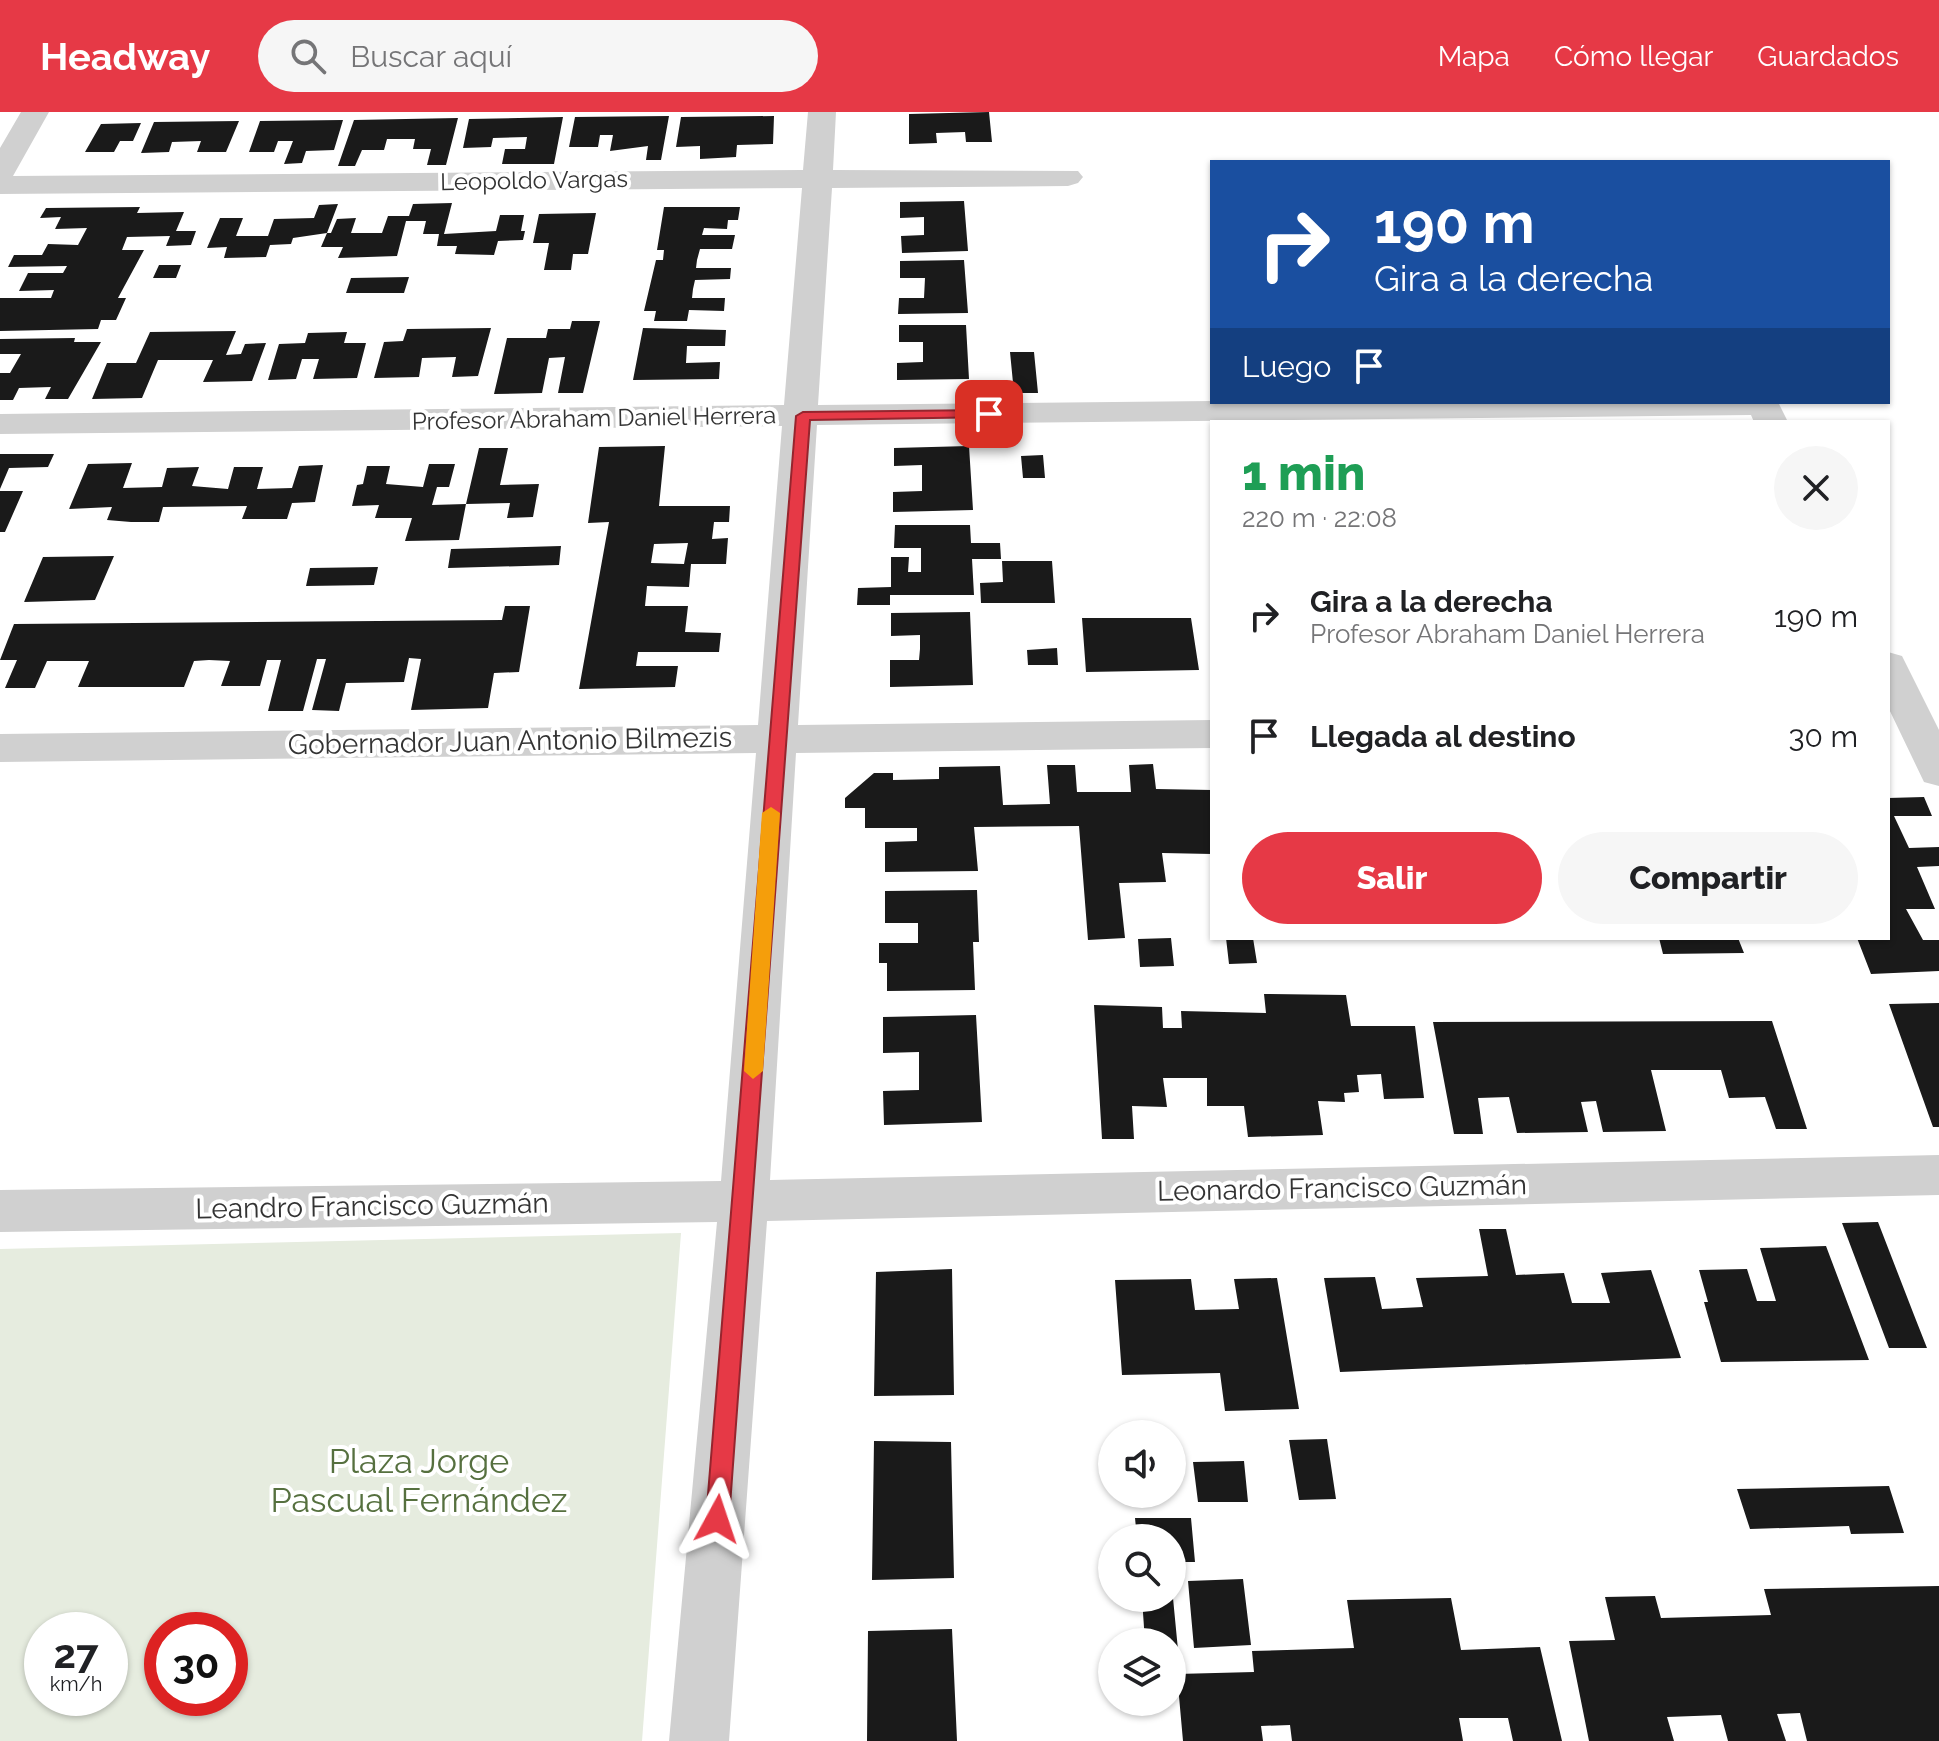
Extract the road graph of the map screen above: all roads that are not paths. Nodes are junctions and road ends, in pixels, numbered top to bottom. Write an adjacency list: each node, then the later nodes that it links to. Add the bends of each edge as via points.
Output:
1 (35, 112): 3 (street)
2 (822, 112): 5 (street)
3 (0, 173)
4 (1068, 177): 5 (street, Leopoldo Vargas)
5 (818, 178): 6 (street, Leopoldo Vargas); 8 (street)
6 (0, 185)
7 (1767, 414): 8 (street, Profesor Abraham Daniel Herrera)
8 (803, 416): 9 (street, Profesor Abraham Daniel Herrera); 13 (street)
9 (0, 424)
10 (1890, 673): 11 (street)
11 (1903, 727): 15 (street)
12 (1210, 734): 13 (street, Gobernador Juan Antonio Bilmezis)
13 (776, 738): 14 (street, Gobernador Juan Antonio Bilmezis); 17 (street)
14 (0, 748)
15 (1939, 772)
16 (1939, 1175): 17 (street, Leonardo Francisco Guzmán)
17 (744, 1201): 18 (street, Leandro Francisco Guzmán); 19 (street)
18 (0, 1211)
19 (699, 1741)

